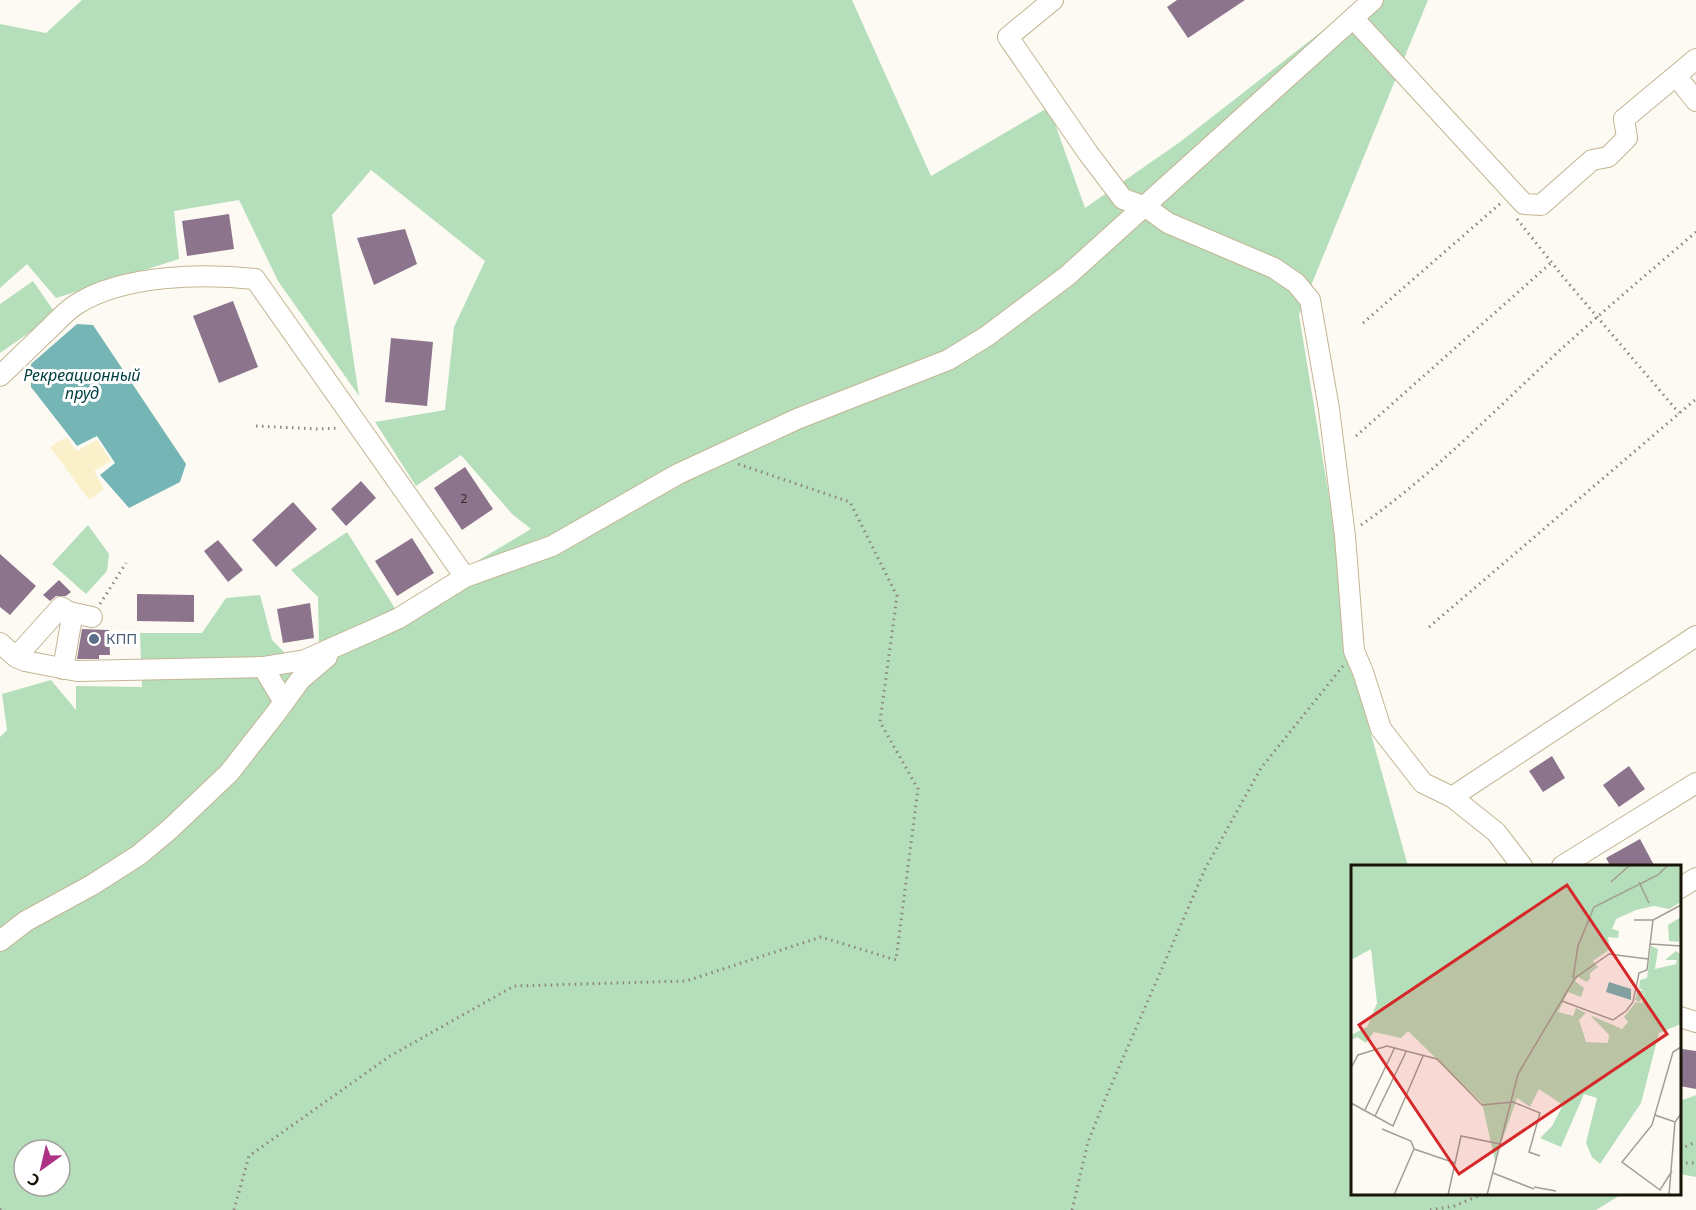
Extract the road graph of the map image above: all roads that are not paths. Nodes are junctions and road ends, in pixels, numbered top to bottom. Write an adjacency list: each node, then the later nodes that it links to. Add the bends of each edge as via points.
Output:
1 (1053, 0): 7 (street, via 1008,37 1123,199)
2 (1373, 0): 3 (street)
3 (1353, 18): 5 (street, via 1524,204 1541,205 1592,160 1608,157 1627,138 1624,119); 7 (street)
4 (1696, 59): 5 (street)
5 (1677, 77): 6 (street)
6 (1696, 101)
7 (1146, 207): 9 (street, via 1067,276 948,360 797,419 678,474 552,546); 20 (street, via 1168,223 1274,268 1296,283 1310,300 1345,536 1354,651 1381,729 1423,783)
8 (0, 376): 9 (street, via 74,305 114,286 144,280 227,276 255,279)
9 (465, 577): 13 (street, via 399,618)
10 (69, 612): 11 (street); 15 (street, via 61,607); 17 (street)
11 (92, 617)
12 (1696, 636): 20 (street)
13 (344, 642): 16 (street, via 305,660); 18 (street, via 300,680)
14 (0, 643): 15 (street)
15 (16, 657): 17 (street)
16 (263, 667): 17 (street); 18 (street)
17 (70, 670)
18 (284, 702): 25 (street, via 229,773 170,829 139,855 26,921)
19 (1696, 783): 22 (street)
20 (1452, 797): 21 (street, via 1496,832)
21 (1521, 865)
22 (1565, 865)
23 (1696, 878): 24 (street)
24 (1681, 887)
25 (0, 941)
26 (1681, 1017): 27 (street)
27 (1696, 1022)

